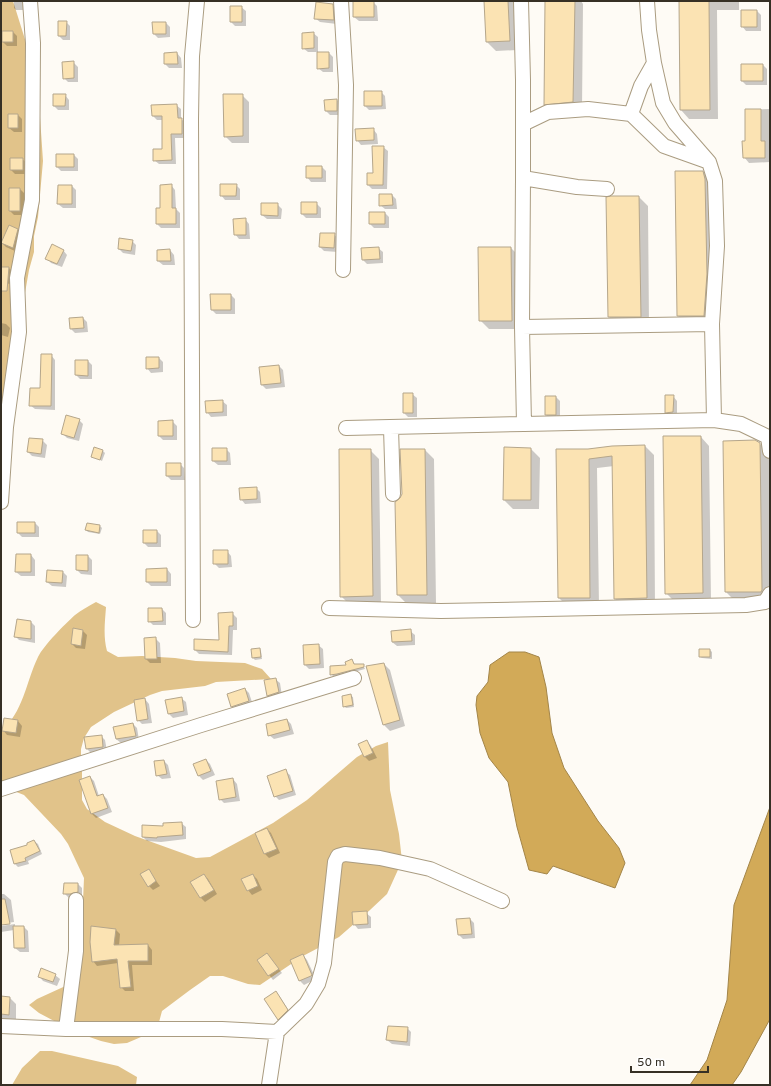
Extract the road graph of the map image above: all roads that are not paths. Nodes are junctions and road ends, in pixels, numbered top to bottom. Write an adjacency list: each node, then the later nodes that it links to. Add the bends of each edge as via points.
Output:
1 (30, 1): 21 (street, via 33,43 32,200 17,278 19,332 6,427)
2 (197, 1): 24 (street, via 192,56 191,119)
3 (341, 1): 12 (street, via 346,85)
4 (521, 1): 8 (street)
5 (647, 1): 6 (street)
6 (654, 64): 7 (street, via 641,86); 9 (street, via 663,103 675,123)
7 (630, 114): 8 (street, via 588,108 548,112); 9 (street, via 664,146)
8 (523, 124): 10 (street)
9 (709, 162): 13 (street, via 715,181 717,239)
10 (523, 178): 11 (street); 14 (street)
11 (607, 189)
12 (343, 270)
13 (712, 324): 14 (street); 15 (street)
14 (522, 327): 16 (street)
15 (714, 420): 16 (street); 19 (street, via 741,424 768,437)
16 (524, 424): 18 (street)
17 (346, 428): 18 (street)
18 (391, 428): 20 (street)
19 (770, 451)
20 (393, 494)
21 (1, 502)
22 (770, 594): 23 (street, via 765,602 746,605 441,611)
23 (329, 608)
24 (193, 620)
25 (354, 678): 26 (street)
26 (1, 789)
27 (76, 900): 30 (street, via 76,951)
28 (502, 901): 31 (street, via 430,869 380,858 345,854 338,856 335,862 324,963 318,984 306,1004)
29 (1, 1026): 30 (street)
30 (66, 1029): 31 (street, via 222,1029)
31 (277, 1032): 32 (street)
32 (269, 1085)

